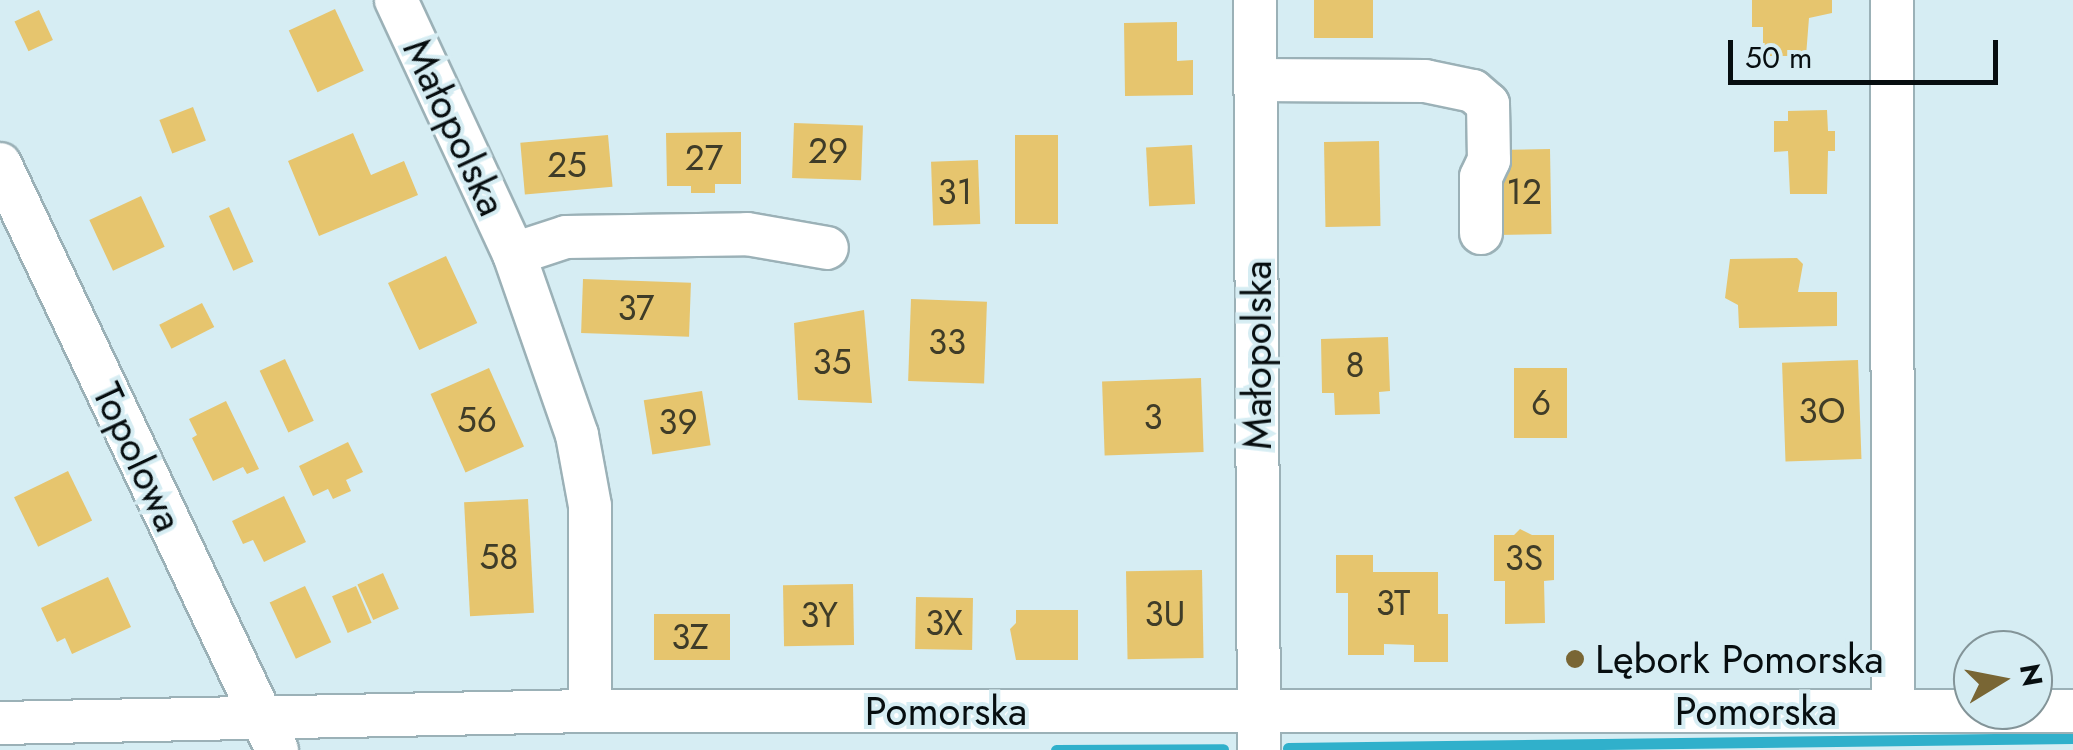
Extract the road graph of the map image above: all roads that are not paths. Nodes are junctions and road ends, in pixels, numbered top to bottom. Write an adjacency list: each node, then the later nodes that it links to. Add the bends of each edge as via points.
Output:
1 (396, 0): 8 (street, Małopolska)
2 (1255, 0): 4 (street, Małopolska)
3 (1892, 0): 10 (street, Pomorska)
4 (1255, 80): 6 (street, via 1425,81 1473,90 1488,104); 13 (street, Małopolska)
5 (0, 164): 14 (street, Topolowa)
6 (1481, 233)
7 (827, 248): 8 (street, Małopolska, via 747,234 566,237)
8 (514, 254): 9 (street, Małopolska, via 564,388 585,468)
9 (590, 710): 13 (street, Pomorska); 14 (street, Pomorska)
10 (1893, 711): 11 (street, Pomorska); 13 (street, Pomorska)
11 (2073, 711)
12 (0, 722): 14 (street, Pomorska)
13 (1260, 730)
14 (270, 735)

